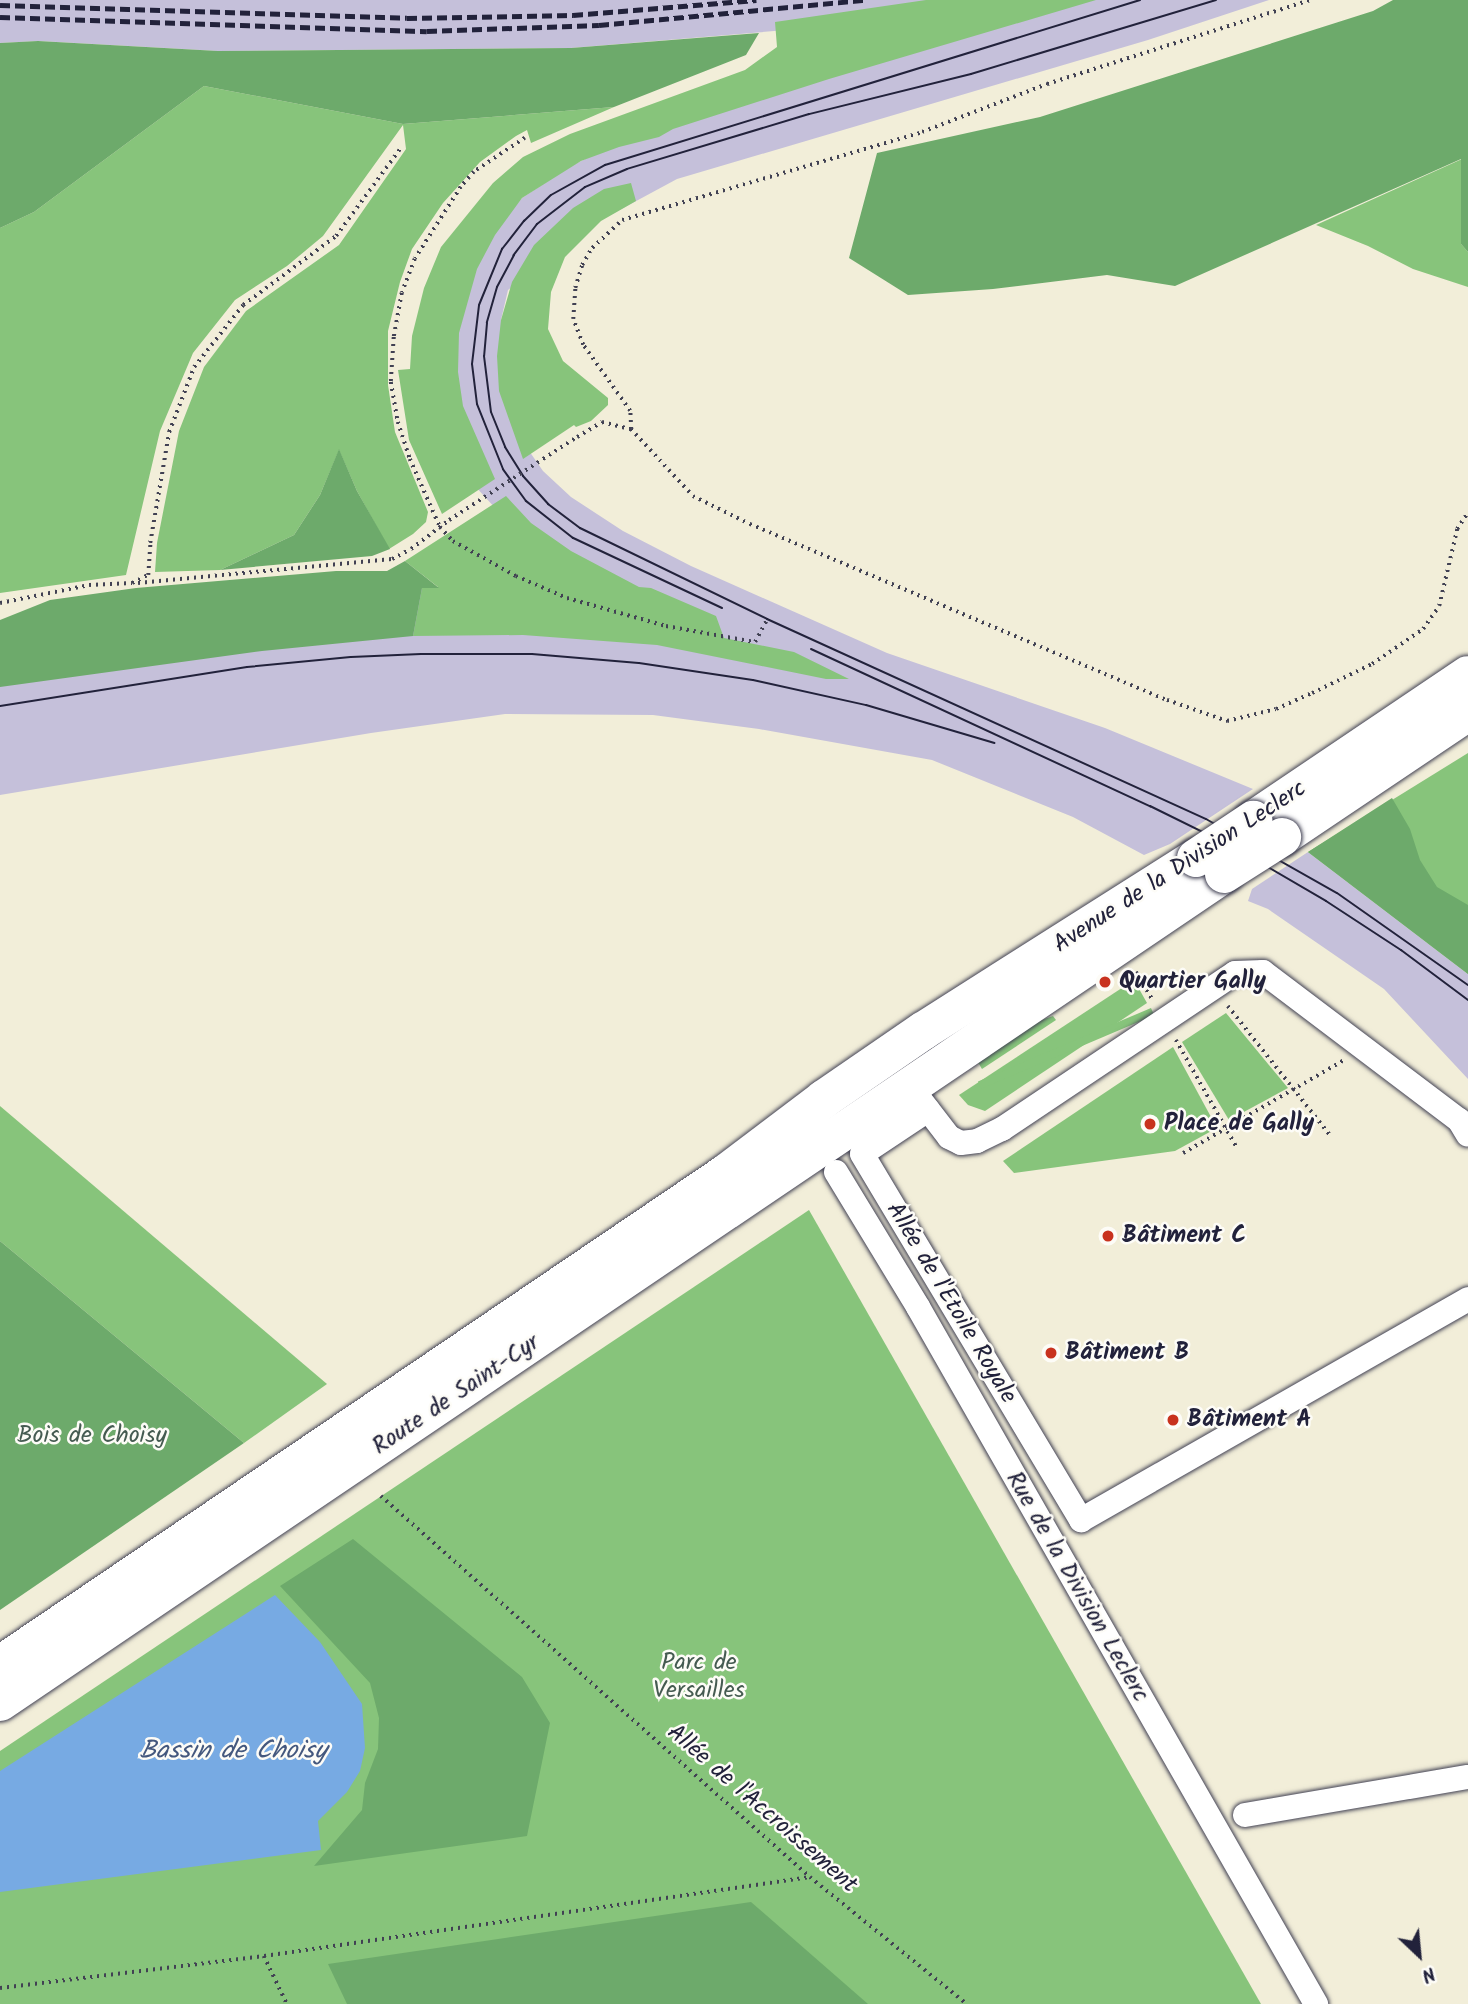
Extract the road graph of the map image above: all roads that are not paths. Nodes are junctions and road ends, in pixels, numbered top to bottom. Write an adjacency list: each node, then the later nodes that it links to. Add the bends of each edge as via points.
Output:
1 (1468, 674): 3 (main road, Avenue de la Division Leclerc)
2 (1468, 712): 3 (main road, Avenue de la Division Leclerc)
3 (1267, 828): 4 (main road, Avenue de la Division Leclerc, bridge)
4 (1210, 866): 5 (main road, Avenue de la Division Leclerc); 5 (main road, Avenue de la Division Leclerc, via 1096,924)
5 (907, 1081): 6 (street, via 949,1138 961,1143 977,1141 1002,1129 1235,973 1263,972 1459,1120); 8 (street, Allée de l'Etoile Royale, via 862,1154 1081,1520); 9 (main road, Route de Saint-Cyr, via 726,1174); 10 (main road, Route de Saint-Cyr)
6 (1468, 1135)
7 (836, 1172): 13 (street, Rue de la Division Leclerc, via 918,1307)
8 (1468, 1299)
9 (0, 1665)
10 (0, 1702)
11 (1468, 1777): 12 (street)
12 (1245, 1815)
13 (1316, 2004)

